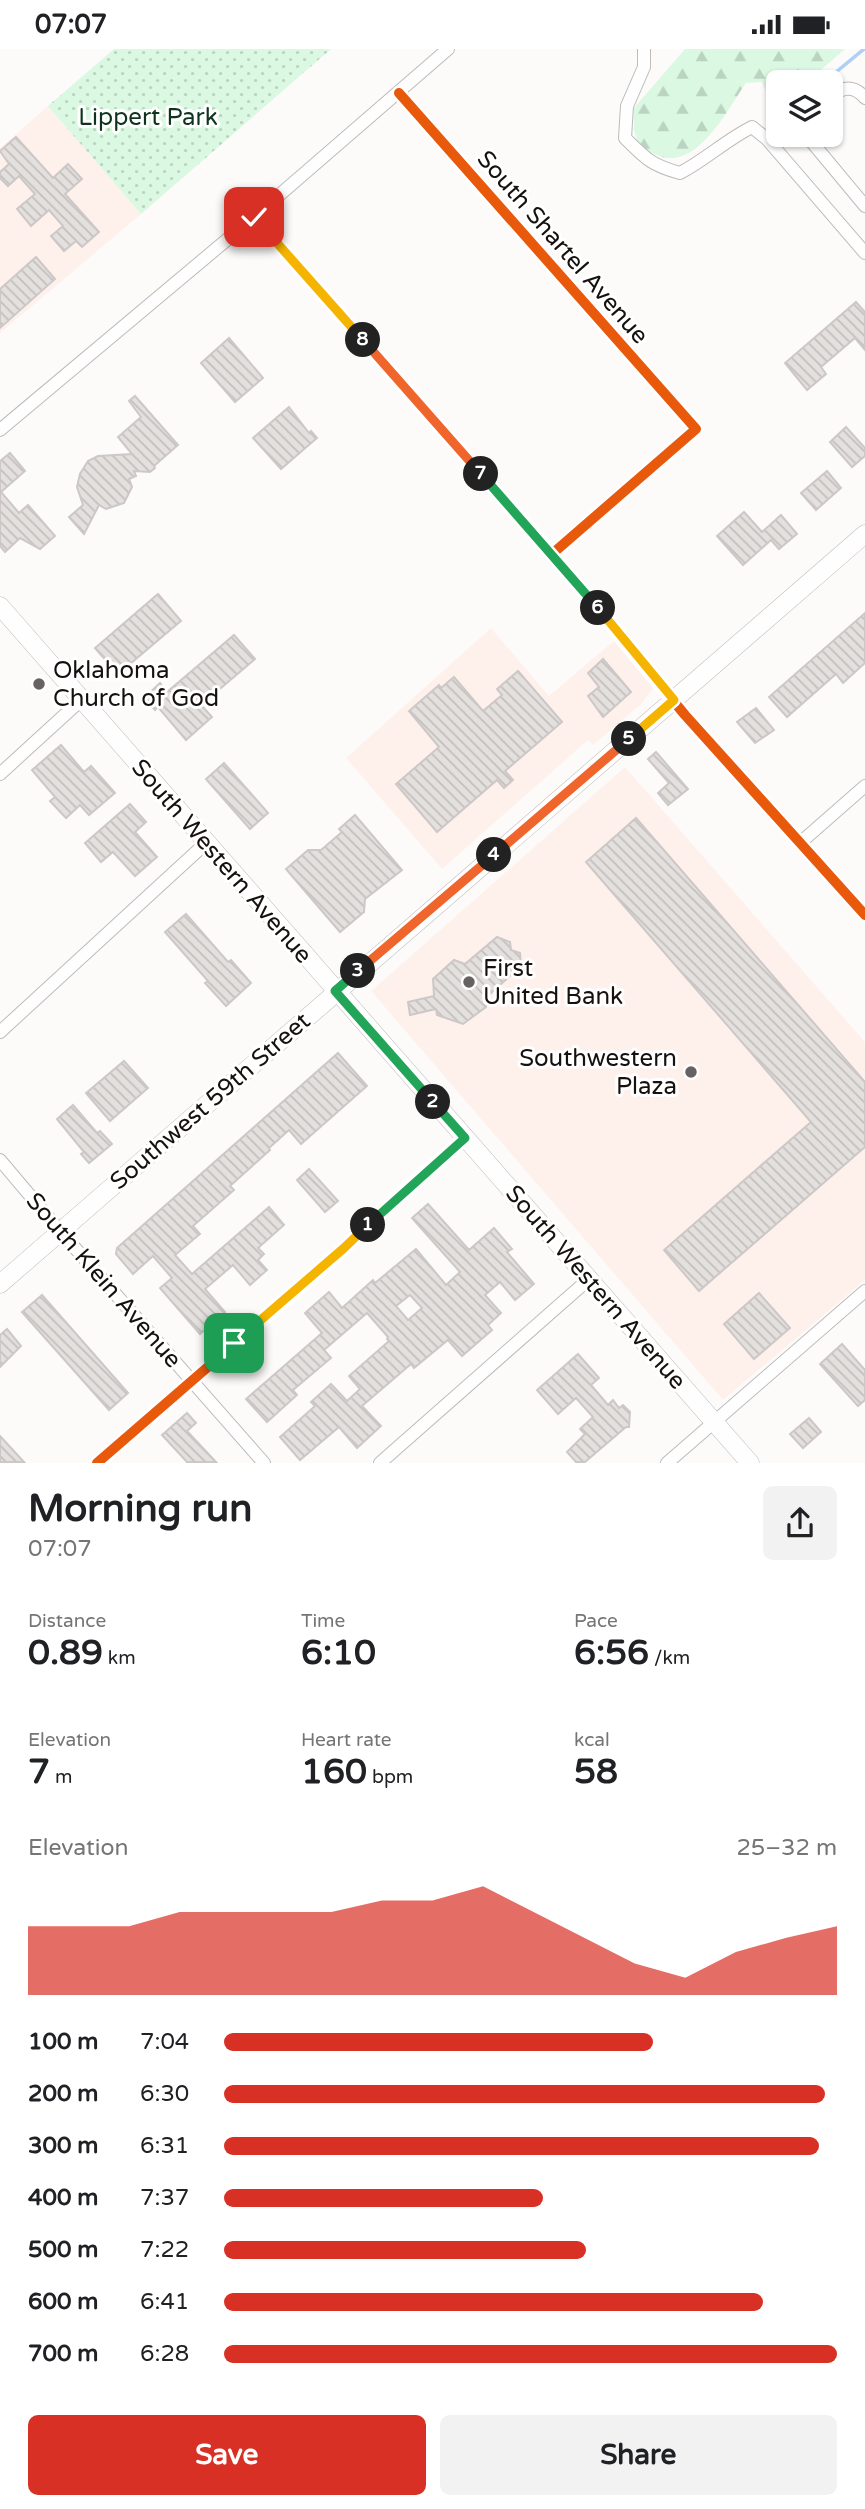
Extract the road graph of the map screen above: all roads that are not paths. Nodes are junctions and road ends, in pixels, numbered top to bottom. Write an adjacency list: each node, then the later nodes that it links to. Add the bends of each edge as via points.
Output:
1 (448, 49): 4 (street)
2 (645, 49): 9 (street, via 644,67 626,106 625,138 639,152 655,166 680,173 752,127)
3 (843, 91): 5 (street, via 856,90)
4 (399, 93): 8 (street); 12 (street, South Shartel Avenue, via 696,429)
5 (865, 98)
6 (816, 147): 7 (street)
7 (865, 206)
8 (254, 217): 10 (street); 12 (street)
9 (865, 253)
10 (0, 431)
11 (865, 534): 15 (main road, Southwest 59th Street)
12 (552, 554): 15 (street)
13 (0, 606): 14 (main road, South Western Avenue)
14 (81, 700): 16 (street); 18 (main road, South Western Avenue)
15 (674, 700): 19 (street); 21 (main road, Southwest 59th Street)
16 (0, 774)
17 (865, 786): 19 (street)
18 (206, 843): 21 (main road, South Western Avenue); 22 (street)
19 (800, 843): 20 (street)
20 (865, 915)
21 (335, 991): 23 (main road, South Western Avenue); 25 (main road, Southwest 59th Street)
22 (0, 1032)
23 (465, 1138): 26 (main road, South Western Avenue); 29 (street)
24 (0, 1160): 25 (street, South Klein Avenue)
25 (60, 1231): 27 (main road, Southwest 59th Street); 29 (street, South Klein Avenue)
26 (589, 1279): 30 (main road, South Western Avenue); 33 (street)
27 (0, 1284)
28 (865, 1291): 30 (street)
29 (192, 1379): 31 (street); 32 (street, South Klein Avenue)
30 (714, 1421): 34 (street); 35 (main road, South Western Avenue)
31 (97, 1462)
32 (264, 1462)
33 (380, 1462)
34 (667, 1462)
35 (750, 1462)

